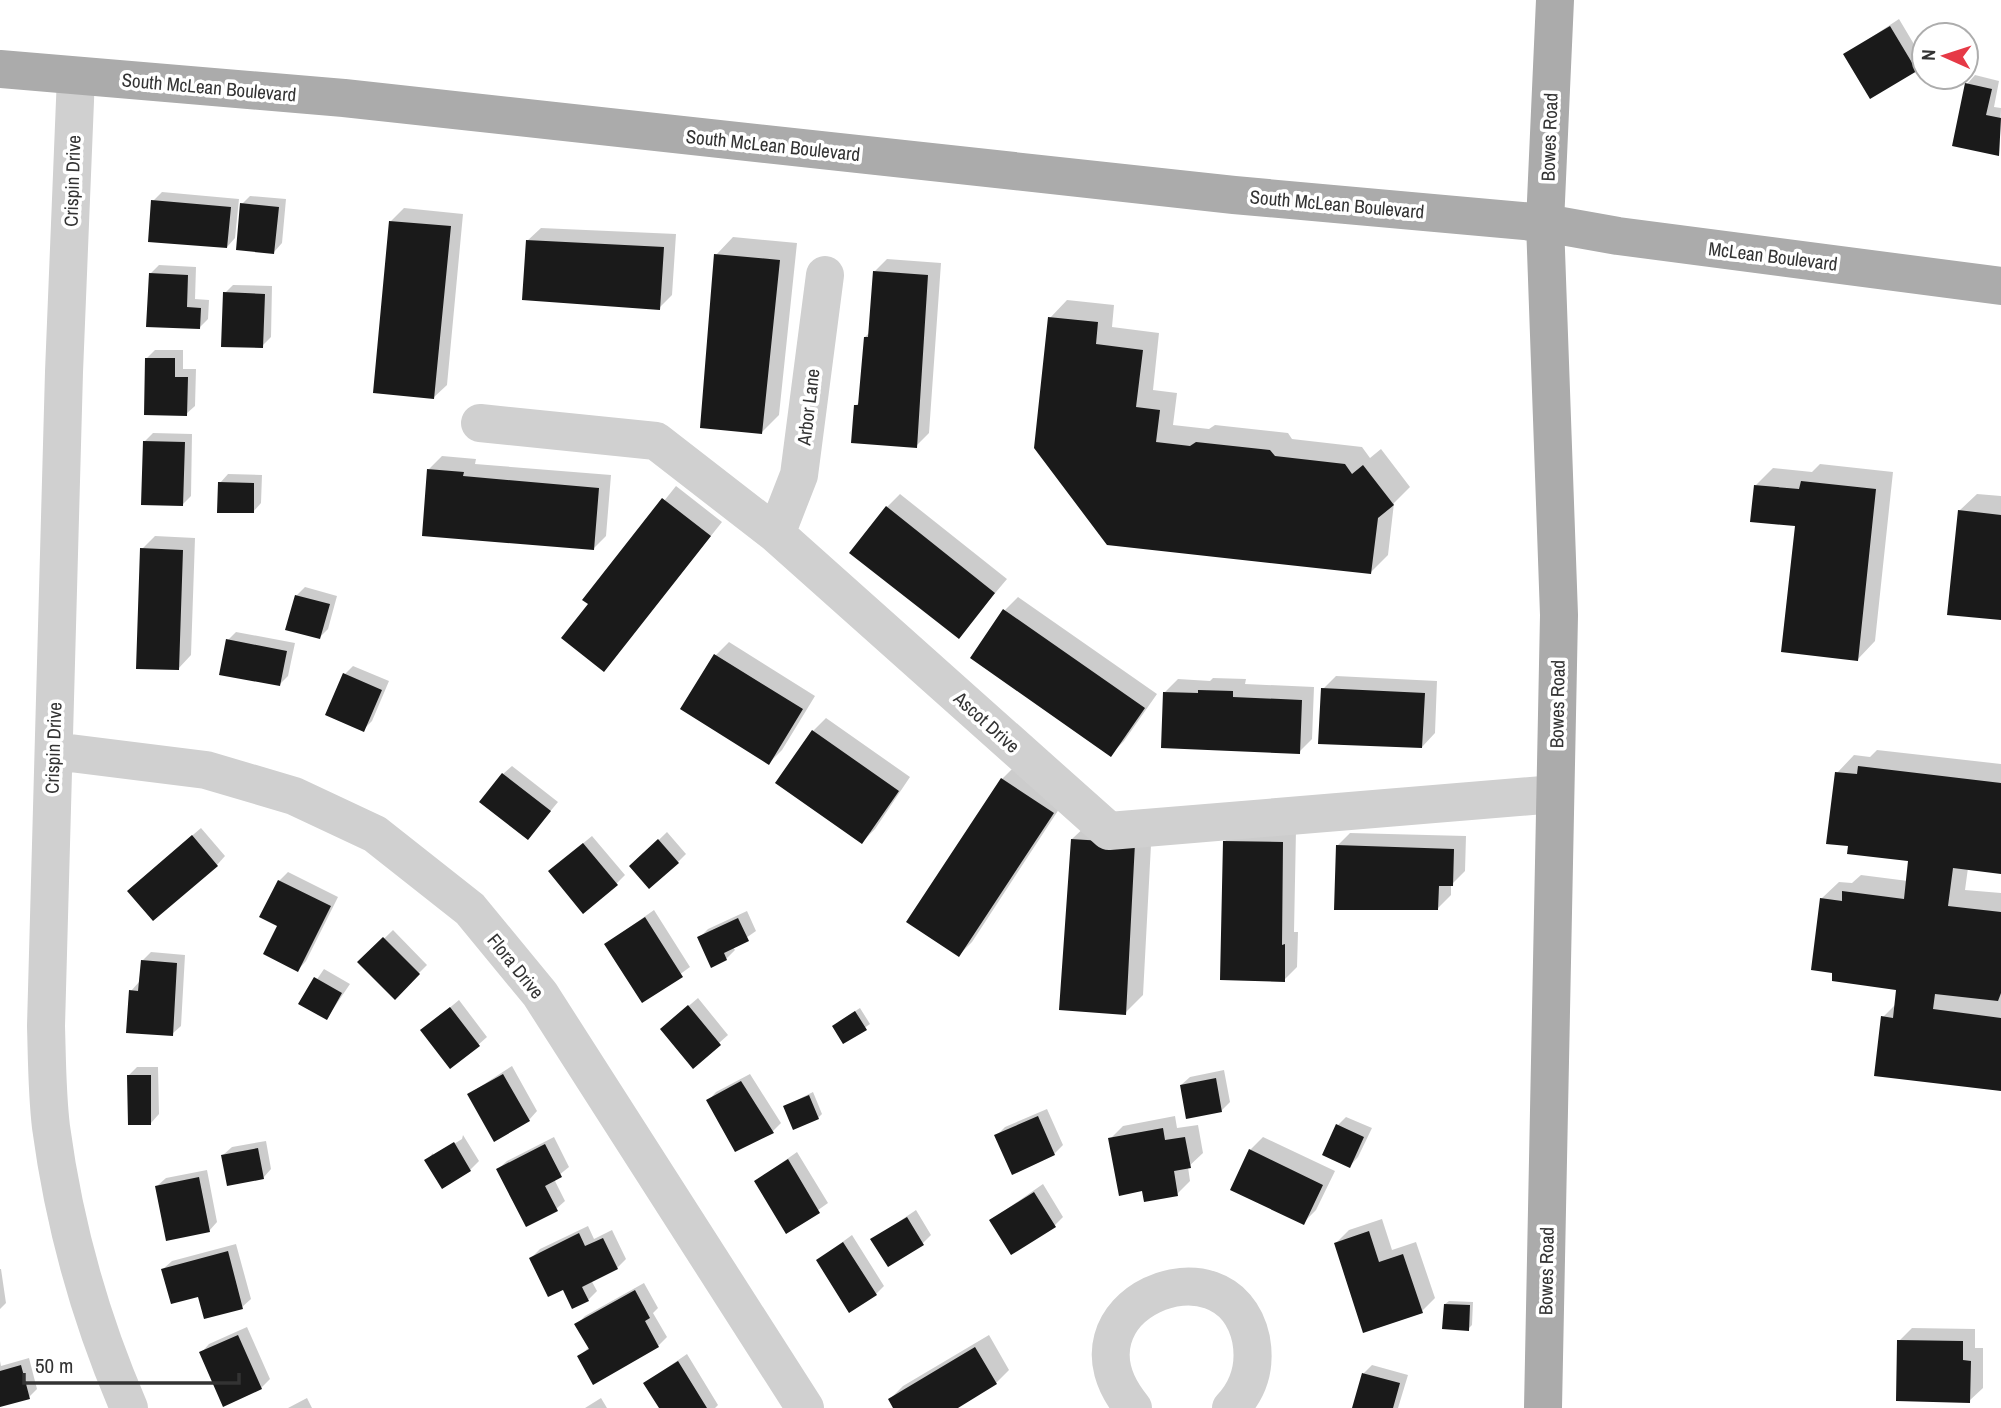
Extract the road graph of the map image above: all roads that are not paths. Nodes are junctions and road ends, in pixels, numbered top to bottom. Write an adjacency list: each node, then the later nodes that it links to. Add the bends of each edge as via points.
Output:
1 (1555, 0): 4 (main road, Bowes Road)
2 (0, 69): 3 (main road, South McLean Boulevard)
3 (76, 76): 4 (main road, South McLean Boulevard, via 344,98 1221,193); 9 (street, Crispin Drive)
4 (1545, 223): 6 (main road, McLean Boulevard); 10 (main road, Bowes Road, via 1559,615)
5 (825, 275): 8 (street, Arbor Lane, via 799,475)
6 (2001, 286)
7 (480, 423): 8 (street, Ascot Drive, via 656,441)
8 (776, 534): 10 (street, Ascot Drive, via 1109,831)
9 (54, 751): 12 (street, Crispin Drive, via 46,1026 51,1125 80,1269 102,1345); 13 (street, Flora Drive, via 206,770 294,796 374,834 470,909 540,994)
10 (1555, 794): 15 (main road, Bowes Road)
11 (1120, 1404): 14 (street, via 1112,1364 1116,1330 1125,1315 1151,1293 1184,1286 1209,1291 1231,1305 1249,1334 1252,1367 1248,1384)
12 (129, 1408)
13 (805, 1408)
14 (1231, 1408)
15 (1543, 1408)

